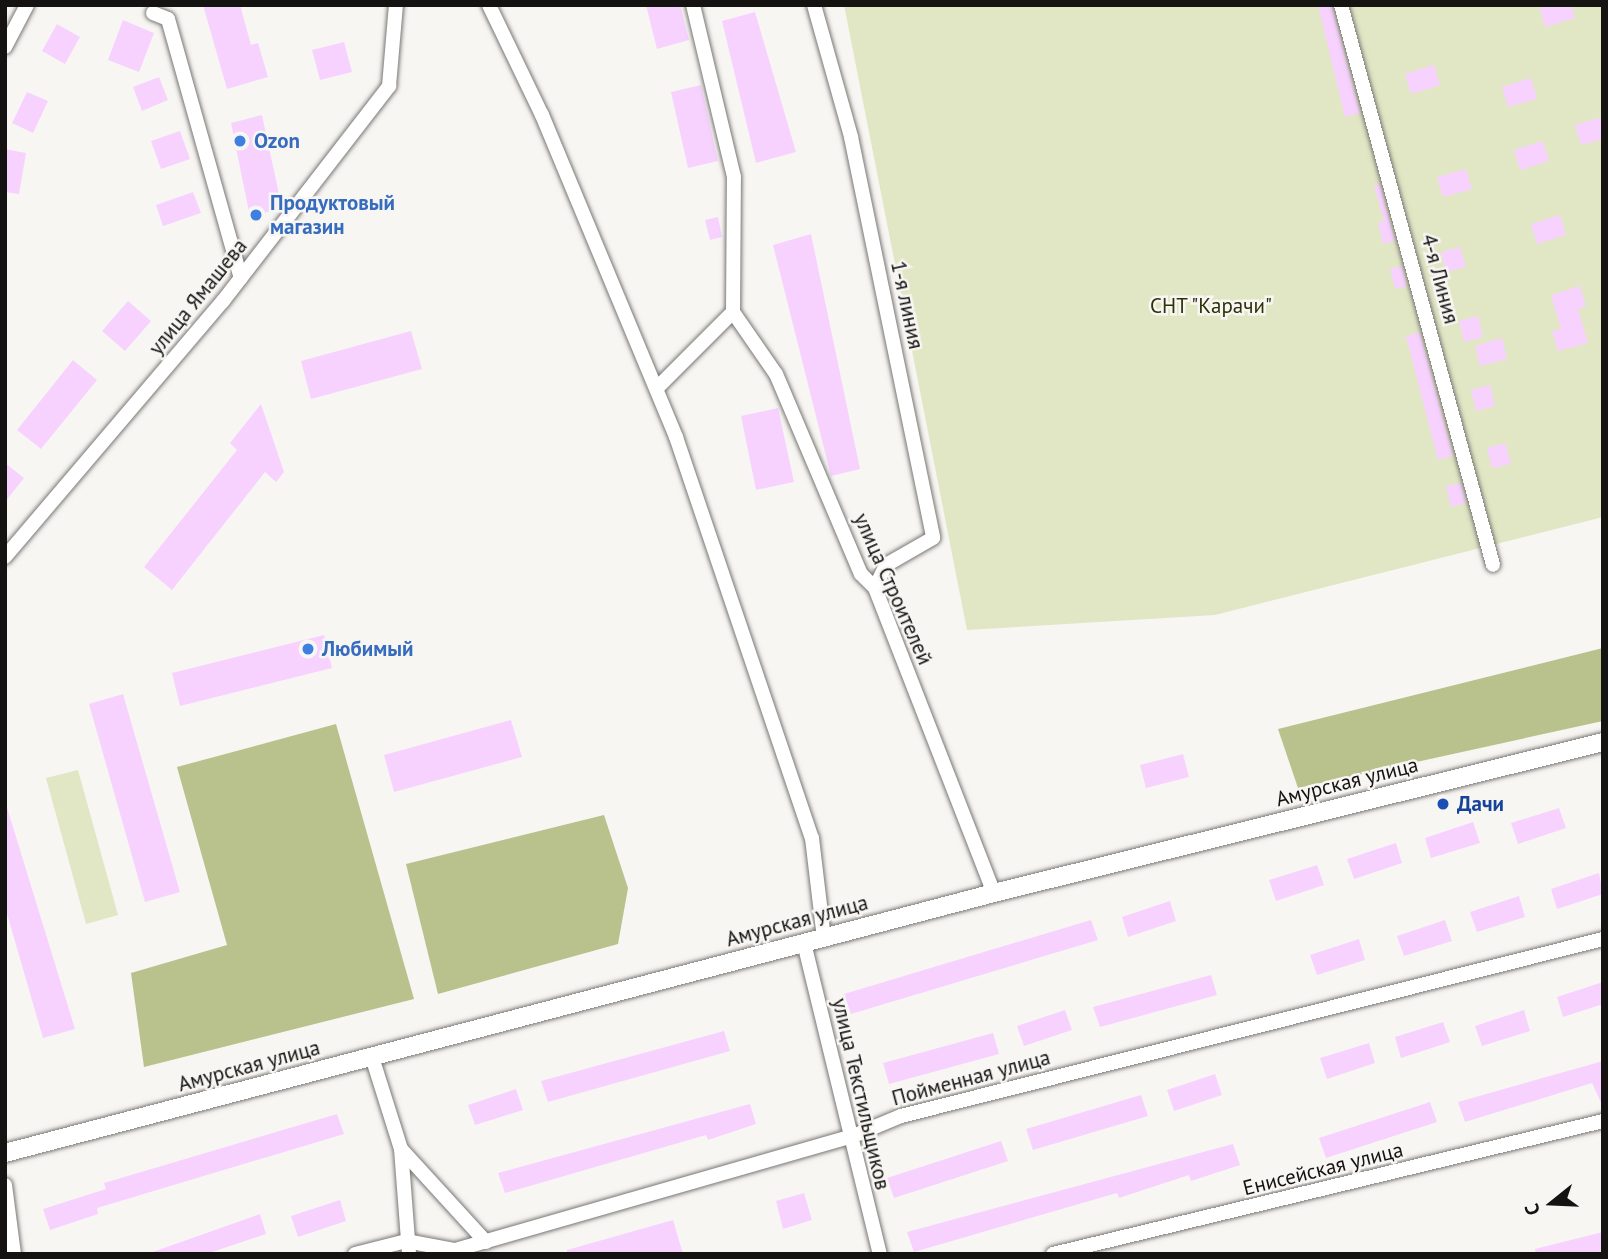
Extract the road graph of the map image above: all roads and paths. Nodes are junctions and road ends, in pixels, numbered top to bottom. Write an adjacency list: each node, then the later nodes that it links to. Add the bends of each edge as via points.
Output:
1 (27, 5): 8 (street)
2 (396, 5): 9 (street, улица Ямашева, via 389,86)
3 (489, 5): 11 (street)
4 (694, 5): 10 (street, via 734,177)
5 (814, 5): 14 (street, 1-я линия, via 851,137 933,538 886,565)
6 (1341, 5): 13 (street, 4-я Линия)
7 (153, 13): 9 (street, via 168,19)
8 (5, 47)
9 (241, 278): 12 (street, улица Ямашева)
10 (733, 312): 11 (street); 14 (street, улица Строителей, via 776,374 861,574)
11 (658, 387): 17 (street, via 812,838)
12 (5, 557)
13 (1493, 565)
14 (875, 588): 16 (street, улица Строителей)
15 (1603, 742): 16 (street, Амурская улица)
16 (994, 893): 17 (street, Амурская улица)
17 (824, 938): 19 (street, Амурская улица)
18 (1603, 939): 22 (street, Пойменная улица, via 901,1116)
19 (804, 943): 20 (street, Амурская улица); 22 (street, улица Текстильщиков)
20 (372, 1057): 23 (street); 24 (street, Амурская улица)
21 (1603, 1121): 32 (street, Енисейская улица)
22 (853, 1136): 26 (street, Пойменная улица); 31 (street, улица Текстильщиков)
23 (401, 1149): 26 (street); 27 (street)
24 (5, 1153)
25 (5, 1185): 29 (street)
26 (486, 1242): 28 (street, Пойменная улица)
27 (407, 1247): 28 (street, Пойменная улица); 30 (street, Пойменная улица)
28 (453, 1252)
29 (14, 1254)
30 (355, 1254)
31 (880, 1254)
32 (1053, 1254)

